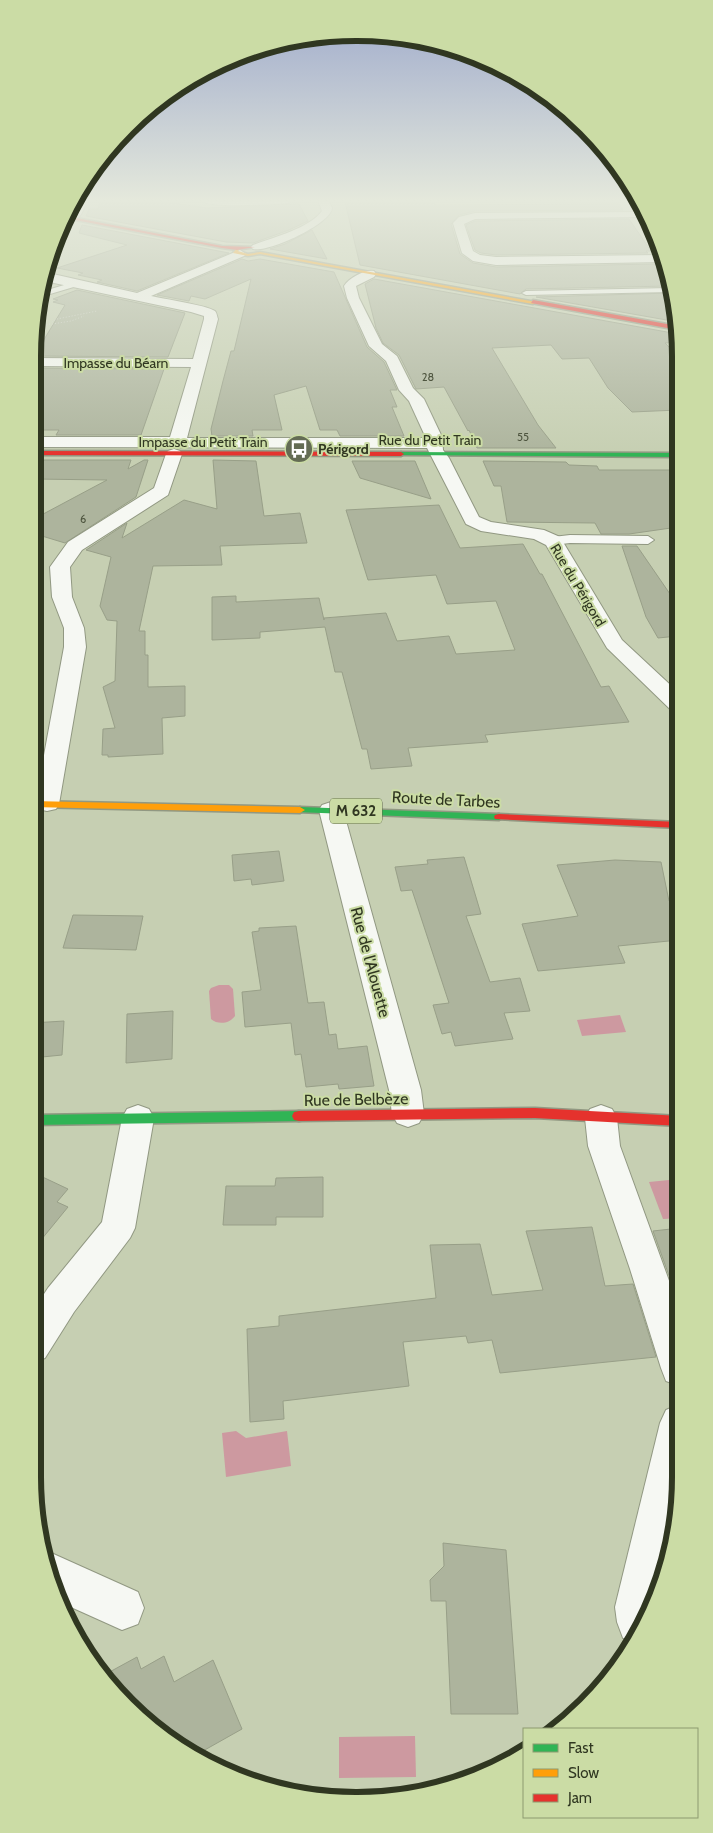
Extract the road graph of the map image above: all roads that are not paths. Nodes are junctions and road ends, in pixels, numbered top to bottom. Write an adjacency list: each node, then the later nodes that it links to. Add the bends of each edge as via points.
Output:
1 (69, 286): 7 (lane)
2 (82, 286): 9 (street)
3 (163, 286): 9 (street)
4 (350, 286): 15 (street, Rue du Périgord, via 376,346 392,359 406,390 416,398)
5 (436, 286): 10 (main road)
6 (665, 290): 8 (lane)
7 (48, 293)
8 (526, 293)
9 (138, 297): 12 (street, via 213,310)
10 (670, 327)
11 (41, 362): 12 (street, Impasse du Béarn)
12 (200, 363): 14 (street)
13 (41, 442): 14 (street, Impasse du Petit Train)
14 (175, 448): 15 (street, Impasse du Petit Train); 16 (main road); 21 (street, via 162,491 75,546 60,566 62,596 74,628 74,648)
15 (436, 449): 17 (main road, Rue du Petit Train); 19 (street, Rue du Périgord, via 472,520)
16 (41, 453)
17 (672, 455)
18 (648, 540): 19 (lane)
19 (553, 541): 20 (street, Rue du Périgord, via 609,637)
20 (672, 699)
21 (41, 799)
22 (41, 804): 23 (main road, Route de Tarbes / M 632)
23 (330, 810): 24 (main road, Route de Tarbes / M 632); 25 (street, Rue de l'Alouette, via 405,1090)
24 (672, 825)
25 (408, 1114): 26 (main road, Rue de Belbèze); 27 (main road, Rue de Belbèze, via 535,1113)
26 (138, 1118): 28 (main road, Rue de Belbèze); 30 (street, via 118,1228)
27 (601, 1118): 29 (main road, Rue de Belbèze); 31 (street, via 604,1146)
28 (41, 1120)
29 (672, 1121)
30 (41, 1332)
31 (672, 1343)
32 (672, 1457): 35 (street, via 637,1607)
33 (58, 1578): 34 (street)
34 (122, 1608)
35 (638, 1617)

